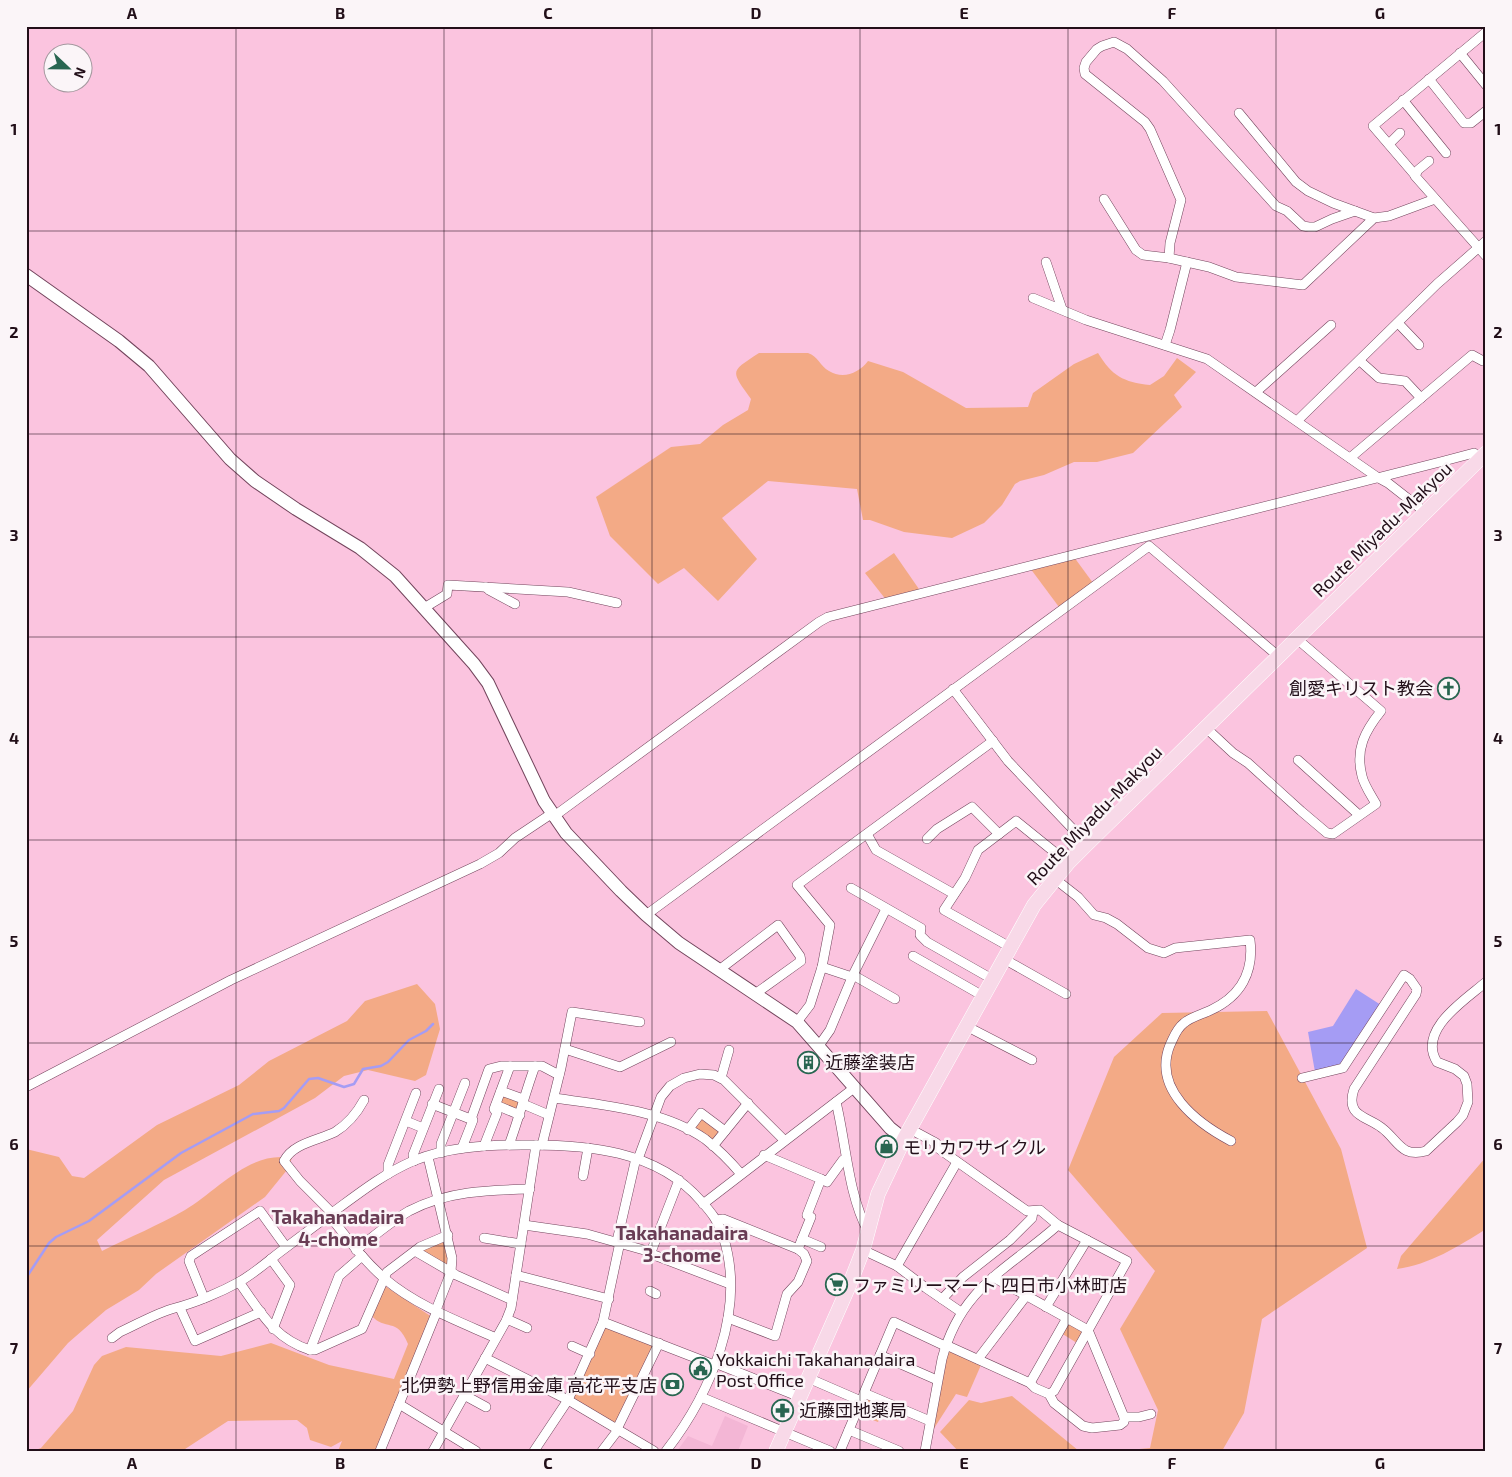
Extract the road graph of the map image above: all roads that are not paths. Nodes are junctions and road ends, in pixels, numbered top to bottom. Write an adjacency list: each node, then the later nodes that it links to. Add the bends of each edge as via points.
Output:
1 (1486, 32): 2 (street)
2 (1460, 53): 3 (street); 4 (street)
3 (1429, 79): 5 (street); 6 (street, via 1464,123 1472,123)
4 (1486, 84)
5 (1403, 100): 9 (street, via 1373,126); 10 (street)
6 (1486, 111)
7 (1239, 113): 15 (street, via 1296,182 1308,191)
8 (1400, 133): 9 (street)
9 (1389, 144): 12 (street)
10 (1446, 153)
11 (1430, 161): 12 (street)
12 (1416, 175): 13 (street)
13 (1435, 199): 16 (street, via 1389,216); 18 (street)
14 (1104, 200): 20 (street, via 1136,250 1143,255)
15 (1354, 211): 16 (street); 20 (street, via 1315,227 1303,226 1276,206 1163,81 1114,42 1098,49 1086,62 1085,74 1150,129 1181,200)
16 (1374, 218): 22 (street, via 1303,285 1236,277)
17 (1486, 241): 18 (street)
18 (1478, 248): 19 (street); 26 (street)
19 (1486, 256)
20 (1169, 258): 22 (street)
21 (1046, 262): 25 (street)
22 (1187, 262): 28 (street)
23 (26, 275): 44 (main road, via 149,366 230,459 255,481 372,556)
24 (1033, 298): 25 (street)
25 (1062, 309): 28 (street)
26 (1398, 323): 29 (street); 31 (street)
27 (1331, 324): 32 (street)
28 (1165, 345): 32 (street, via 1207,359)
29 (1419, 345)
30 (1486, 359): 33 (street, via 1483,361 1472,355)
31 (1360, 361): 33 (street, via 1379,378 1405,381); 34 (street)
32 (1256, 392): 34 (street)
33 (1421, 398): 36 (street)
34 (1297, 421): 36 (street)
35 (1483, 456): 37 (street, via 1467,454); 38 (main road, Route Miyadu-Makyou)
36 (1350, 458): 37 (street)
37 (1377, 477): 38 (street); 39 (street)
38 (1425, 512): 45 (main road, Route Miyadu-Makyou)
39 (1140, 537): 40 (street); 51 (street, via 828,617)
40 (1149, 546): 46 (street); 47 (street)
41 (486, 587): 42 (street, via 568,592); 43 (street); 44 (street, via 448,585 446,594)
42 (618, 603)
43 (516, 604)
44 (424, 608): 51 (main road, via 488,683)
45 (1296, 638): 46 (main road, Route Miyadu-Makyou); 52 (street, via 1380,711 1367,728 1360,753 1362,777 1376,804)
46 (1278, 656): 48 (main road, Route Miyadu-Makyou)
47 (953, 689): 49 (street); 62 (street)
48 (1205, 727): 52 (street, via 1328,833 1333,834); 56 (main road, Route Miyadu-Makyou)
49 (993, 741): 53 (street); 56 (street)
50 (1298, 760): 52 (street)
51 (552, 815): 62 (main road, via 586,855); 88 (street, via 480,864 231,980)
52 (1360, 815)
53 (867, 834): 60 (street, via 876,850); 65 (street, via 797,885 830,925)
54 (999, 834): 55 (street, via 972,807); 57 (street, via 1016,821); 60 (street, via 978,850)
55 (927, 839)
56 (1087, 844): 57 (main road, Route Miyadu-Makyou)
57 (1068, 864): 58 (main road, Route Miyadu-Makyou)
58 (1055, 879): 63 (main road, Route Miyadu-Makyou, via 1034,905); 112 (street, via 1094,915 1117,924 1148,948 1164,953 1175,948 1250,940 1251,963 1242,986 1229,999 1184,1023 1176,1031 1166,1054 1168,1077 1174,1094 1197,1119)
59 (851, 888): 61 (street)
60 (954, 894): 63 (street, via 944,910)
61 (886, 909): 67 (street); 68 (street, via 921,928 920,935 928,942)
62 (646, 915): 66 (main road, via 679,943)
63 (1007, 953): 68 (main road, Route Miyadu-Makyou); 71 (street)
64 (913, 956): 72 (street)
65 (822, 967): 67 (street); 75 (street, via 810,1005)
66 (720, 970): 70 (main road); 70 (street, via 778,925 801,961)
67 (852, 976): 73 (street); 78 (street, via 830,1030)
68 (992, 979): 72 (main road, Route Miyadu-Makyou)
69 (1486, 982): 86 (street, via 1445,1017 1433,1039 1432,1052 1437,1062 1456,1069 1466,1080 1468,1102 1463,1115 1450,1131 1426,1151 1401,1149 1383,1128 1361,1117 1352,1102 1354,1089 1416,994 1414,983 1404,975 1343,1068)
70 (755, 994): 75 (main road)
71 (1066, 994)
72 (983, 996): 76 (main road, Route Miyadu-Makyou)
73 (895, 999)
74 (640, 1022): 79 (street, via 572,1012)
75 (797, 1022): 78 (main road)
76 (966, 1026): 81 (street); 110 (main road, Route Miyadu-Makyou)
77 (671, 1042): 79 (street, via 620,1068)
78 (818, 1047): 89 (main road)
79 (565, 1049): 84 (street)
80 (729, 1050): 85 (street)
81 (1032, 1060)
82 (510, 1066): 83 (street); 91 (street); 97 (street, via 489,1069)
83 (535, 1066): 84 (street); 95 (street)
84 (559, 1075): 93 (street)
85 (721, 1078): 98 (street); 104 (street, via 700,1074 674,1083 664,1092)
86 (1302, 1078)
87 (465, 1083): 101 (street)
88 (26, 1087)
89 (854, 1088): 96 (street); 110 (main road, via 890,1128)
90 (439, 1089): 99 (street)
91 (501, 1090): 95 (street); 100 (street)
92 (416, 1093): 106 (street)
93 (554, 1098): 103 (street); 104 (street)
94 (364, 1100): 135 (street, via 342,1127 303,1145 287,1155 284,1161)
95 (523, 1102): 102 (street); 103 (street)
96 (836, 1102): 111 (street); 139 (street, via 852,1188 861,1219)
97 (478, 1103): 100 (street); 105 (street)
98 (748, 1103): 109 (street); 111 (street)
99 (432, 1104): 101 (street); 107 (street)
100 (495, 1107): 102 (street); 115 (street, via 497,1113)
101 (453, 1112): 105 (street); 119 (street, via 441,1144)
102 (520, 1115): 113 (street)
103 (549, 1115): 114 (street)
104 (653, 1116): 108 (street); 122 (street)
105 (471, 1119): 117 (street)
106 (406, 1121): 107 (street); 126 (street, via 388,1165)
107 (423, 1128): 124 (street, via 413,1155)
108 (688, 1130): 109 (street, via 701,1113); 116 (street)
109 (725, 1131): 116 (street)
110 (907, 1134): 125 (street, via 936,1143 935,1146); 139 (main road, Route Miyadu-Makyou, via 878,1194)
111 (784, 1140): 120 (street)
112 (1232, 1141)
113 (509, 1145): 114 (street); 115 (street)
114 (539, 1145): 118 (street); 131 (street)
115 (484, 1146): 117 (street)
116 (713, 1146): 127 (street)
117 (462, 1148): 119 (street)
118 (588, 1148): 122 (street); 128 (street)
119 (441, 1153): 121 (street)
120 (764, 1155): 127 (street); 130 (street)
121 (428, 1157): 124 (street); 132 (street)
122 (637, 1158): 129 (street); 144 (street)
123 (843, 1160): 130 (street, via 827,1182)
124 (414, 1161): 126 (street)
125 (957, 1162): 134 (street, via 1027,1211); 154 (street)
126 (388, 1174): 135 (street)
127 (741, 1174): 133 (street)
128 (583, 1176)
129 (679, 1180): 133 (street); 151 (street)
130 (821, 1180): 142 (street)
131 (530, 1189): 132 (street, via 476,1191); 137 (street)
132 (439, 1199): 140 (street); 152 (street, via 408,1212)
133 (703, 1204): 136 (street)
134 (1033, 1211): 138 (street, via 1040,1210); 164 (street, via 1032,1218 1010,1240 963,1277)
135 (331, 1214): 147 (street); 152 (street)
136 (717, 1220): 148 (street, via 723,1219); 160 (street, via 728,1254)
137 (524, 1225): 144 (street); 145 (street)
138 (1058, 1225): 143 (street); 157 (street)
139 (868, 1230): 149 (main road, Route Miyadu-Makyou)
140 (448, 1234): 150 (street); 155 (street)
141 (484, 1238): 145 (street)
142 (802, 1239): 146 (street); 148 (street)
143 (1088, 1240): 166 (street); 177 (street, via 1127,1261)
144 (619, 1242): 151 (street); 163 (street)
145 (521, 1244): 156 (street)
146 (822, 1247)
147 (286, 1248): 153 (street); 162 (street, via 260,1211 191,1256 189,1261)
148 (798, 1249): 171 (street, via 806,1256 806,1264 798,1282 787,1294 775,1336)
149 (862, 1250): 154 (street); 189 (main road, Route Miyadu-Makyou, via 850,1286)
150 (416, 1251): 155 (street); 158 (street, via 387,1272)
151 (651, 1252): 160 (street)
152 (359, 1253): 158 (street); 183 (street, via 340,1276)
153 (271, 1259): 159 (street); 176 (street, via 290,1285)
154 (897, 1266): 164 (street)
155 (451, 1272): 165 (street); 168 (street)
156 (516, 1275): 163 (street); 165 (street)
157 (993, 1277): 161 (street); 170 (street)
158 (384, 1278): 168 (street, via 401,1292); 183 (street, via 362,1329)
159 (239, 1282): 162 (street); 169 (street)
160 (730, 1284): 171 (street)
161 (1026, 1296): 166 (street); 187 (street)
162 (204, 1298): 167 (street)
163 (609, 1299): 174 (street)
164 (942, 1299): 170 (street)
165 (512, 1300): 173 (street)
166 (1046, 1307): 172 (street)
167 (180, 1308): 169 (street, via 195,1341); 178 (street)
168 (436, 1311): 179 (street); 198 (street)
169 (261, 1312): 176 (street)
170 (961, 1312): 182 (street)
171 (728, 1318): 188 (street)
172 (1067, 1318): 177 (street); 191 (street)
173 (507, 1319): 175 (street); 179 (street)
174 (603, 1322): 180 (street); 184 (street)
175 (527, 1328)
176 (274, 1329): 183 (street)
177 (1088, 1330): 193 (street, via 1054,1391); 201 (street)
178 (112, 1338)
179 (496, 1338): 186 (street)
180 (659, 1344): 188 (street); 203 (street)
181 (572, 1346): 184 (street)
182 (946, 1346): 185 (street, via 894,1322); 187 (street); 190 (street)
183 (310, 1350)
184 (590, 1354): 197 (street)
185 (880, 1355): 190 (street); 196 (street)
186 (485, 1358): 192 (street); 197 (street)
187 (978, 1359): 191 (street)
188 (715, 1364): 194 (street); 195 (street)
189 (808, 1378): 195 (main road, Route Miyadu-Makyou); 196 (street)
190 (937, 1380): 202 (street)
191 (1030, 1383): 193 (street)
192 (464, 1394): 199 (street); 205 (street)
193 (1049, 1394): 201 (street, via 1054,1403 1088,1428 1120,1425)
194 (701, 1397): 206 (street); 214 (street)
195 (800, 1397): 206 (main road, Route Miyadu-Makyou)
196 (863, 1397): 202 (street); 204 (street)
197 (568, 1400): 203 (street); 211 (street)
198 (399, 1404): 205 (street); 208 (street)
199 (486, 1407)
200 (1151, 1414): 201 (street)
201 (1124, 1417)
202 (930, 1421): 219 (street)
203 (618, 1429): 212 (street); 213 (street)
204 (849, 1430): 217 (street); 218 (street)
205 (444, 1431): 209 (street); 210 (street)
206 (785, 1431): 207 (street); 215 (main road, Route Miyadu-Makyou)
207 (812, 1447): 216 (street)
208 (380, 1451)
209 (433, 1451)
210 (476, 1451)
211 (534, 1451)
212 (602, 1451)
213 (654, 1451)
214 (666, 1451)
215 (776, 1451)
216 (830, 1451)
217 (840, 1451)
218 (899, 1451)
219 (926, 1451)

